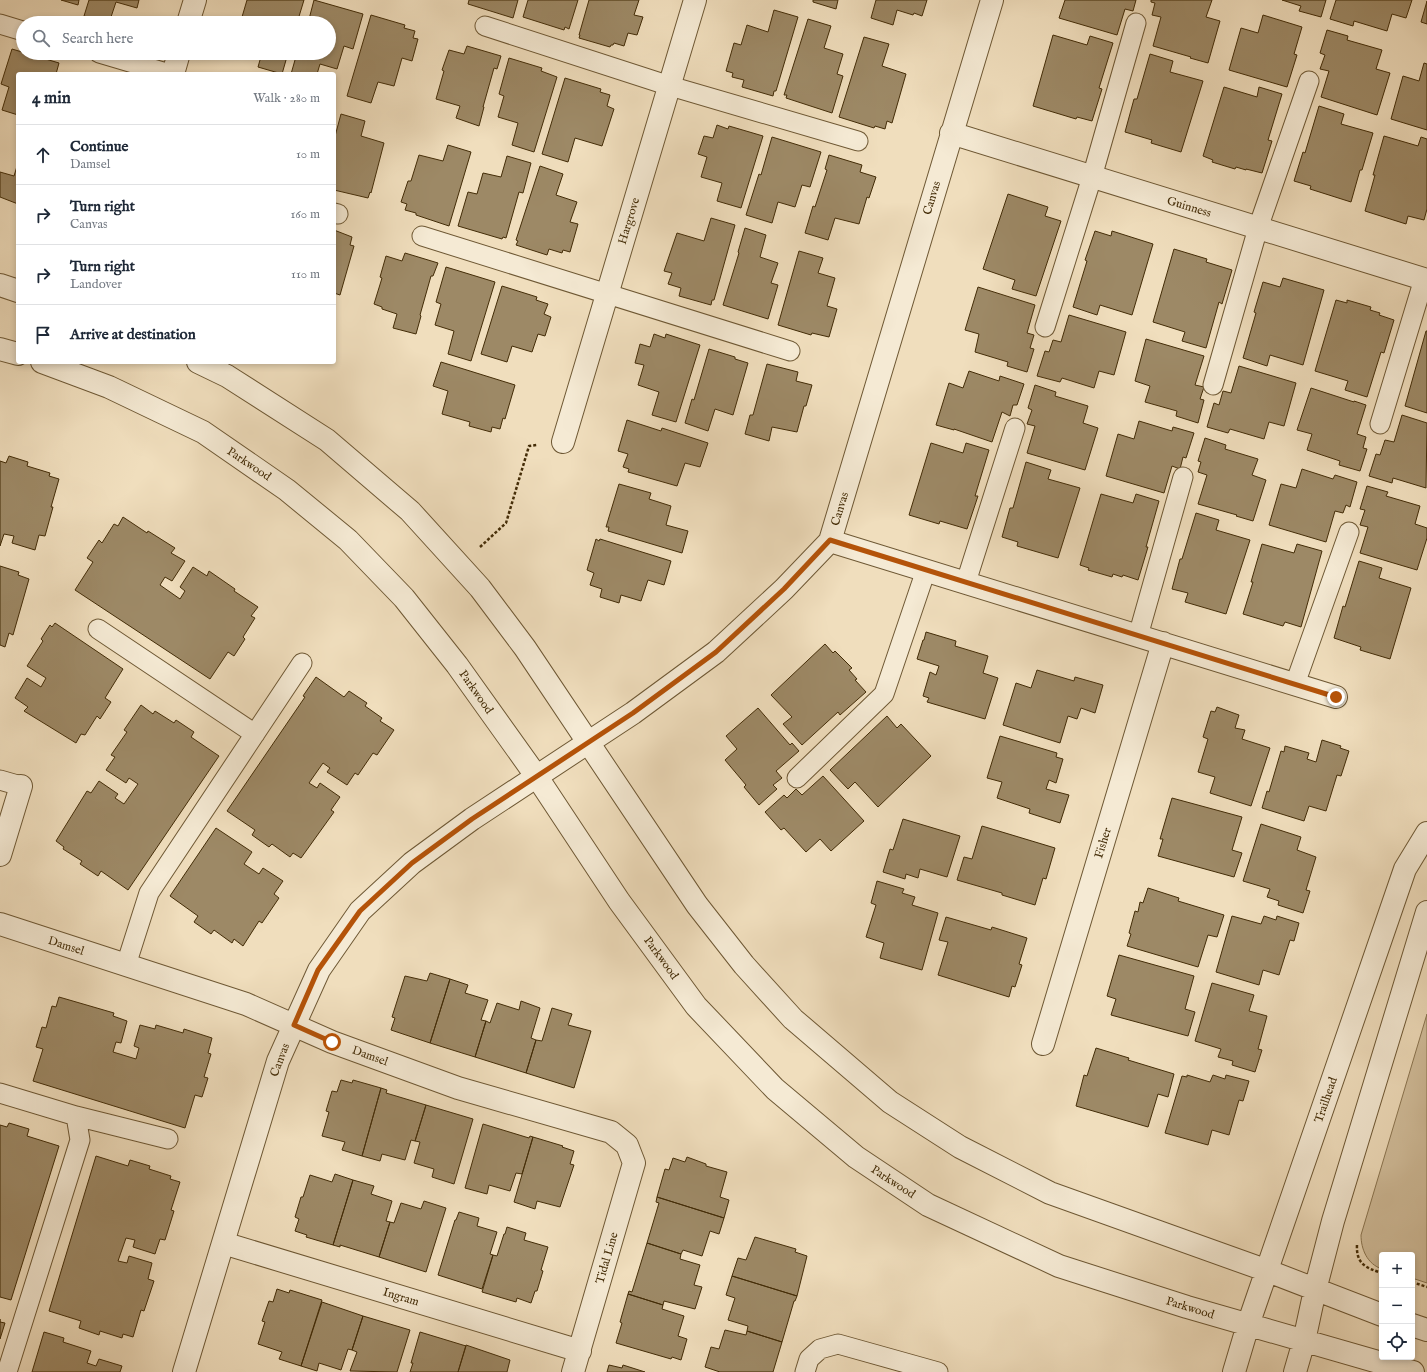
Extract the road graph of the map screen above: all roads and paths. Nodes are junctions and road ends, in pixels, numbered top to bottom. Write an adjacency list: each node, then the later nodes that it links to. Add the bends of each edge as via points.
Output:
1 (195, 0): 4 (street)
2 (695, 0): 14 (street, Hargrove)
3 (992, 0): 15 (street, Canvas)
4 (190, 16)
5 (1136, 23): 17 (lane)
6 (0, 24): 8 (lane)
7 (484, 26): 14 (lane)
8 (16, 29)
9 (123, 60): 11 (lane)
10 (177, 60): 12 (street)
11 (165, 72)
12 (173, 72)
13 (1309, 81): 18 (lane)
14 (670, 86): 16 (lane); 23 (street, Hargrove)
15 (951, 133): 17 (street, Guinness); 36 (street, Canvas)
16 (858, 141)
17 (1092, 177): 18 (street, Guinness); 24 (lane)
18 (1258, 228): 20 (street, Guinness); 30 (lane)
19 (422, 236): 23 (lane)
20 (1425, 279): 31 (lane)
21 (0, 285): 22 (street)
22 (16, 290)
23 (607, 294): 26 (lane); 33 (street, Hargrove)
24 (1045, 327)
25 (0, 349): 27 (street)
26 (790, 352)
27 (16, 353)
28 (47, 364): 48 (street, Parkwood, via 109,387 203,432 287,490 348,540 414,610 457,665)
29 (202, 364): 37 (street, via 227,376 327,440 410,511)
30 (1213, 385)
31 (1380, 424)
32 (1015, 428): 39 (lane)
33 (563, 442): 37 (path, via 529,446 506,523)
34 (1183, 477): 41 (lane)
35 (1349, 532): 44 (lane)
36 (830, 540): 38 (street); 47 (street, Canvas, via 784,589 716,652 633,713)
37 (460, 566): 47 (street, via 480,588 525,648)
38 (926, 570): 39 (street); 49 (lane, via 884,694)
39 (966, 582): 41 (street)
40 (98, 629): 46 (lane)
41 (1138, 636): 42 (street)
42 (1163, 643): 44 (street); 58 (street, Fisher)
43 (302, 663): 46 (lane)
44 (1295, 684): 45 (street)
45 (1336, 697)
46 (255, 734): 56 (lane, via 149,893)
47 (588, 742): 48 (street, Canvas); 65 (street, via 697,905 744,964 793,1019 890,1102 960,1147 1050,1193)
48 (537, 777): 57 (street, Canvas, via 472,819 412,863 360,911 318,970); 71 (street, Parkwood, via 619,901 696,1006 775,1089 856,1157 928,1205 1059,1266)
49 (797, 778)
50 (0, 780): 51 (lane)
51 (21, 786): 53 (street)
52 (1427, 833): 65 (street, Trailhead, via 1405,869)
53 (0, 855)
54 (1427, 912): 69 (street, via 1333,1221)
55 (0, 924): 56 (street, Damsel)
56 (126, 965): 57 (street, Damsel, via 246,1004)
57 (294, 1025): 62 (street, Damsel, via 332,1042 458,1088 611,1132); 64 (street, Canvas, via 278,1061)
58 (1043, 1044)
59 (0, 1093): 60 (lane)
60 (76, 1116): 61 (lane); 76 (lane, via 80,1140)
61 (168, 1139)
62 (627, 1145): 75 (street, Tidal Line, via 634,1163)
63 (1357, 1239): 66 (path, via 1359,1260 1369,1269)
64 (223, 1243): 75 (street, Ingram); 77 (street, Canvas)
65 (1268, 1271): 69 (street); 71 (street, Trailhead)
66 (1379, 1272)
67 (1415, 1283): 68 (path)
68 (1427, 1286)
69 (1315, 1290): 70 (street); 74 (street)
70 (1379, 1314)
71 (1248, 1325): 74 (street, Parkwood); 81 (street, Trailhead)
72 (1415, 1326): 73 (street)
73 (1427, 1330)
74 (1304, 1340): 82 (street); 83 (street, Parkwood)
75 (580, 1351): 78 (street, Tidal Line)
76 (7, 1372)
77 (184, 1372)
78 (573, 1372)
79 (806, 1372): 80 (lane, via 809,1359 820,1349 838,1344)
80 (938, 1372)
81 (1234, 1372)
82 (1295, 1372)
83 (1413, 1372)

